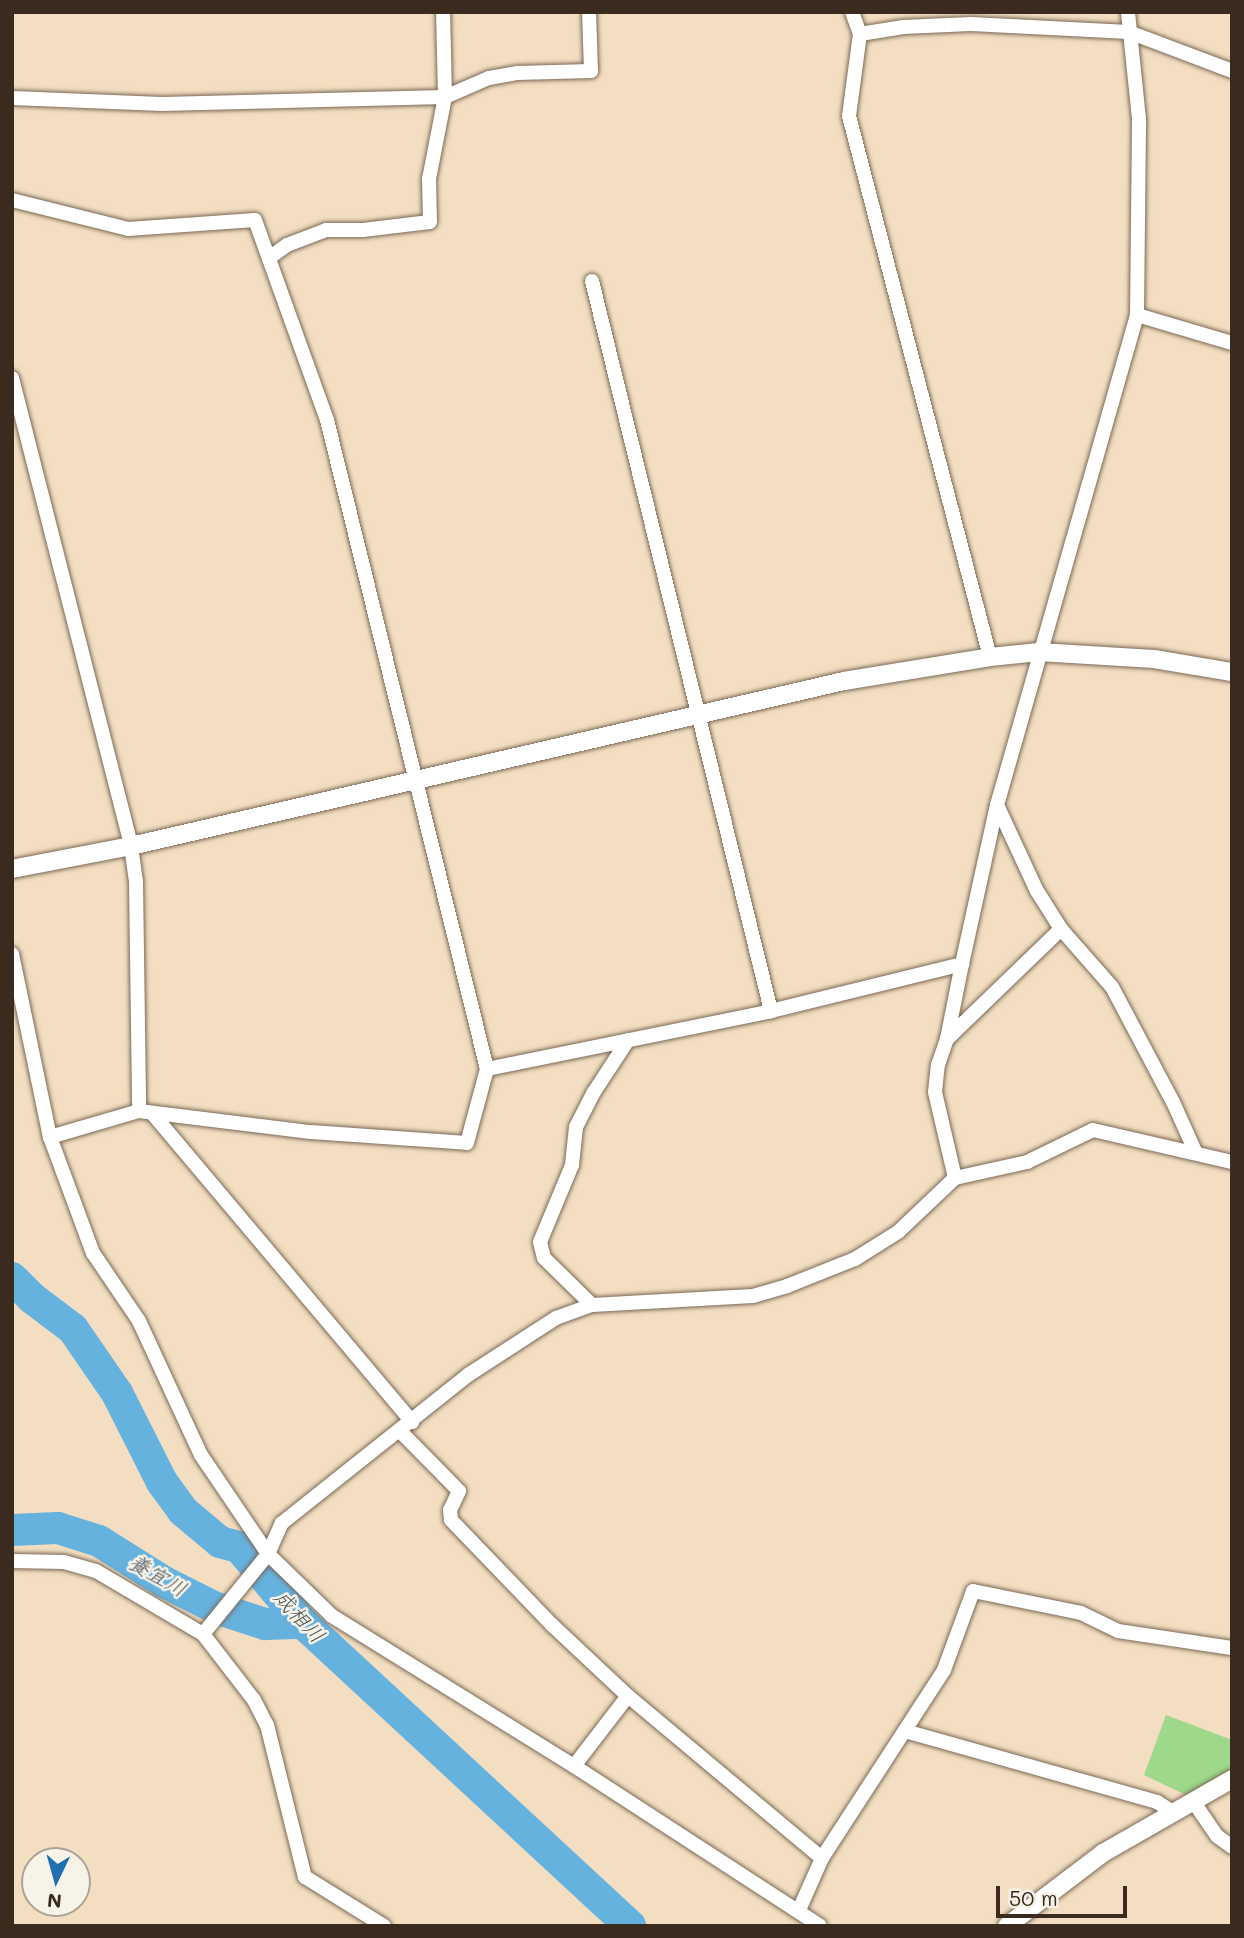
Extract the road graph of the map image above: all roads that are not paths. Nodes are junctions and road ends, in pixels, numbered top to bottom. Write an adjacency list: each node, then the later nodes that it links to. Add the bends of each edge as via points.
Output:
1 (443, 12): 9 (street)
2 (589, 12): 9 (street, via 591,71 517,73 489,78)
3 (837, 12): 5 (street)
4 (1128, 12): 6 (street)
5 (853, 14): 7 (street)
6 (1129, 32): 7 (street, via 971,24); 8 (street); 14 (street, via 1139,119)
7 (860, 34): 18 (street, via 849,116)
8 (1232, 71)
9 (445, 97): 10 (street, via 162,104); 12 (street, via 429,179 430,222 326,230)
10 (12, 98)
11 (12, 200): 12 (street, via 128,229 255,220)
12 (269, 258): 21 (street, via 327,420)
13 (592, 281): 20 (street)
14 (1137, 315): 15 (street); 17 (street)
15 (1232, 342)
16 (12, 378): 23 (street)
17 (1039, 652): 18 (street); 19 (street, via 1154,659); 22 (street)
18 (990, 657): 20 (street, via 844,681)
19 (1232, 672)
20 (700, 714): 21 (street); 28 (street)
21 (416, 780): 23 (street); 31 (street)
22 (997, 805): 25 (street, via 1037,891); 27 (street)
23 (131, 846): 24 (street); 32 (street)
24 (12, 869)
25 (1061, 929): 29 (street); 34 (street, via 1112,987)
26 (12, 954): 33 (street)
27 (962, 964): 28 (street); 29 (street)
28 (771, 1011): 30 (street)
29 (947, 1039): 36 (street, via 935,1091)
30 (628, 1040): 31 (street); 37 (street, via 576,1127 572,1165 540,1242 544,1258)
31 (487, 1069): 32 (street, via 467,1143 311,1132)
32 (146, 1112): 33 (street); 38 (street)
33 (50, 1137): 40 (street, via 93,1253 139,1321 201,1455)
34 (1195, 1152): 35 (street); 36 (street, via 1093,1130 1027,1162)
35 (1232, 1163)
36 (955, 1178): 37 (street, via 898,1232 855,1259 787,1286 753,1296)
37 (592, 1305): 38 (street, via 556,1318 500,1354)
38 (412, 1422): 39 (street)
39 (400, 1431): 40 (street, via 282,1523); 44 (street, via 459,1490 450,1510 451,1520)
40 (268, 1554): 42 (street); 46 (street, via 332,1616)
41 (12, 1561): 42 (street, via 64,1562 96,1571)
42 (203, 1634): 53 (street, via 267,1725 305,1877)
43 (1232, 1648): 45 (street, via 1118,1631 1081,1614 973,1591 944,1670)
44 (628, 1696): 46 (street); 51 (street)
45 (905, 1731): 49 (street, via 1157,1802); 51 (street)
46 (574, 1766): 52 (street)
47 (1232, 1779): 48 (street)
48 (1193, 1801): 49 (street); 50 (street, via 1217,1836)
49 (1173, 1812): 55 (street, via 1103,1853)
50 (1232, 1847)
51 (822, 1858): 52 (street)
52 (799, 1910): 54 (street)
53 (384, 1926)
54 (820, 1926)
55 (1007, 1926)

